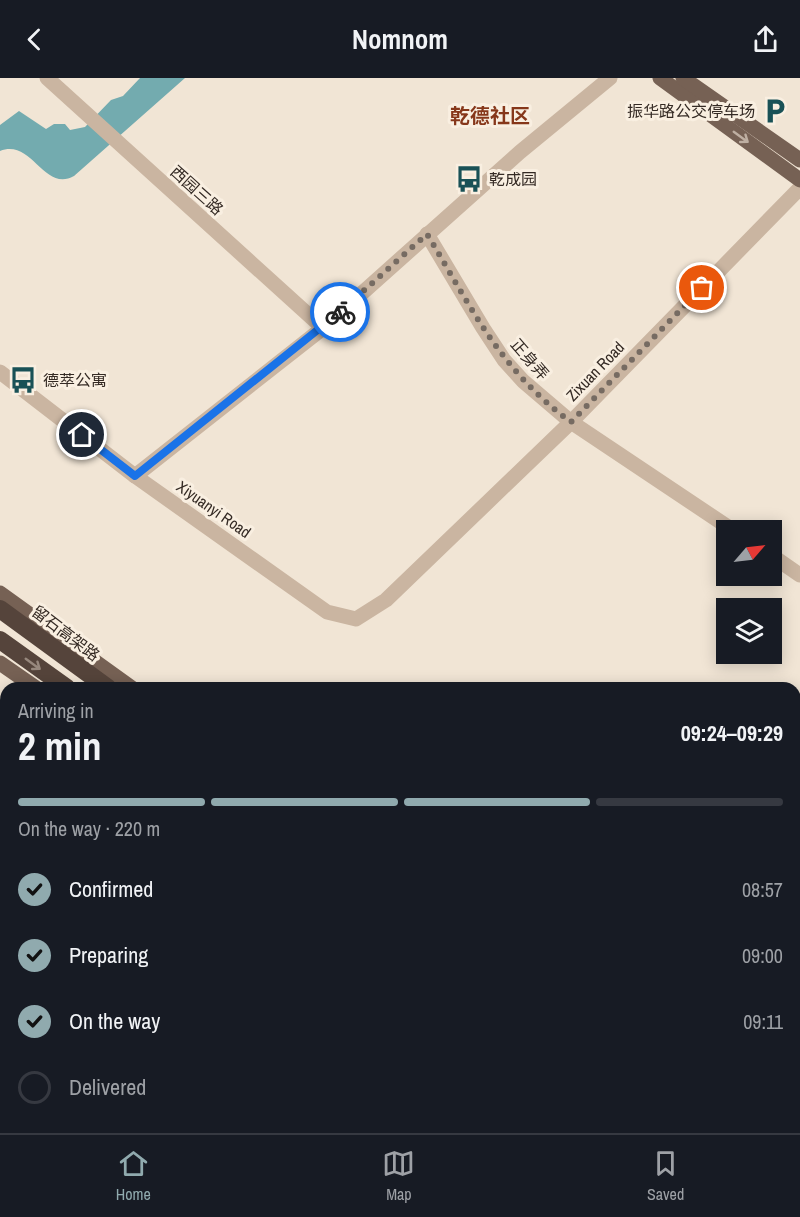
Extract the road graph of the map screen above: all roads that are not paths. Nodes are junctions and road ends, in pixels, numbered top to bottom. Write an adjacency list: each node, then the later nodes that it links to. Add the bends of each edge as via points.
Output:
1 (47, 78): 9 (street, 西园三路)
2 (610, 78): 8 (street)
3 (660, 78): 6 (main road, one-way to 6)
4 (683, 78): 5 (main road)
5 (800, 160)
6 (800, 180)
7 (800, 188): 11 (street, Zixuan Road)
8 (427, 234): 9 (street); 11 (street, 正身弄, via 504,360)
9 (322, 328): 12 (street)
10 (0, 372): 12 (street, Xiyuanyi Road)
11 (571, 422): 13 (street, 正身弄); 18 (street, Zixuan Road, via 386,600)
12 (135, 476): 18 (street, Xiyuanyi Road, via 327,612)
13 (718, 520)
14 (782, 562): 15 (street)
15 (800, 574)
16 (0, 593): 24 (main road)
17 (0, 609): 23 (highway, 留石高架路)
18 (356, 619)
19 (0, 640): 22 (highway, one-way to 22)
20 (0, 663): 21 (main road)
21 (27, 682)
22 (59, 682)
23 (100, 682)
24 (124, 682)

